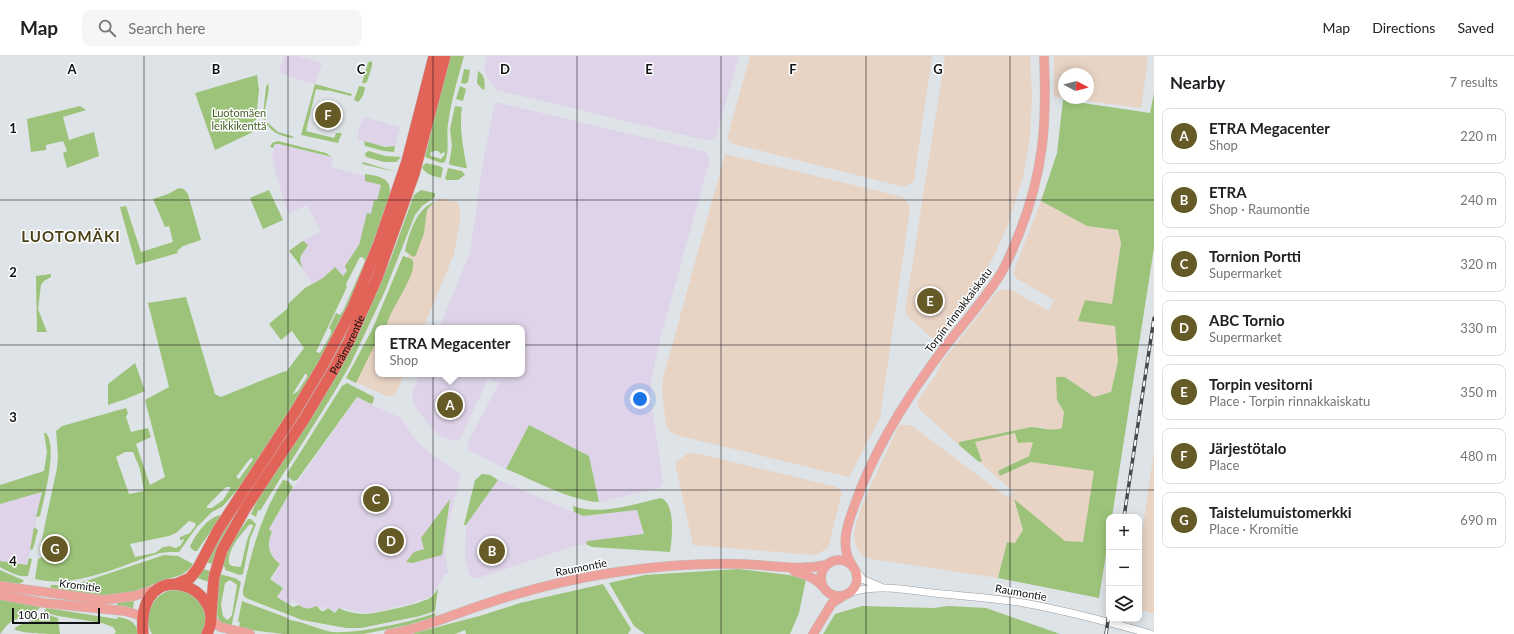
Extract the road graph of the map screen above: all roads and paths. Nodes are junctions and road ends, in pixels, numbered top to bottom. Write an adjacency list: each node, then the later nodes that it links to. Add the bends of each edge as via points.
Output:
1 (434, 56): 8 (highway, Perämerentie, via 407,161 379,243 350,313 295,412 218,530 198,568 190,578)
2 (445, 56): 16 (highway, Perämerentie, via 414,174 374,285 333,371 245,509 222,550 214,577)
3 (1044, 56): 4 (main road, Torpin rinnakkaiskatu, via 1046,112 1042,156 1019,235 1000,276 923,378 892,424 861,486 848,522)
4 (845, 539): 5 (main road, Torpin rinnakkaiskatu); 6 (main road, Torpin rinnakkaiskatu, via 848,558)
5 (829, 564): 6 (main road, via 842,560); 7 (main road, Raumontie, via 815,568); 12 (main road, via 821,575)
6 (854, 567): 10 (street, Raumontie, via 862,579); 13 (main road, via 858,582)
7 (785, 568): 12 (main road, Raumontie, via 809,575); 21 (main road, Raumontie, via 750,564 713,564 616,572 554,584 421,627)
8 (176, 584): 11 (highway, Perämerentie); 16 (highway, via 187,586 200,594)
9 (0, 586): 11 (main road, Kromitie, via 104,600 134,596)
10 (885, 588): 13 (street, Raumontie); 23 (street, Raumontie, via 1023,603 1110,622)
11 (157, 589): 18 (highway, via 147,602)
12 (824, 589): 15 (main road, via 831,595); 17 (main road, via 827,601)
13 (852, 592): 15 (main road)
14 (0, 595): 18 (main road, Kromitie, via 44,603 125,611)
15 (842, 597): 17 (main road, via 832,603)
16 (211, 617): 19 (highway, Perämerentie); 20 (main road, via 220,627)
17 (823, 617): 22 (main road)
18 (144, 627)
19 (207, 634)
20 (250, 634)
21 (389, 634)
22 (813, 634)
23 (1151, 634)

